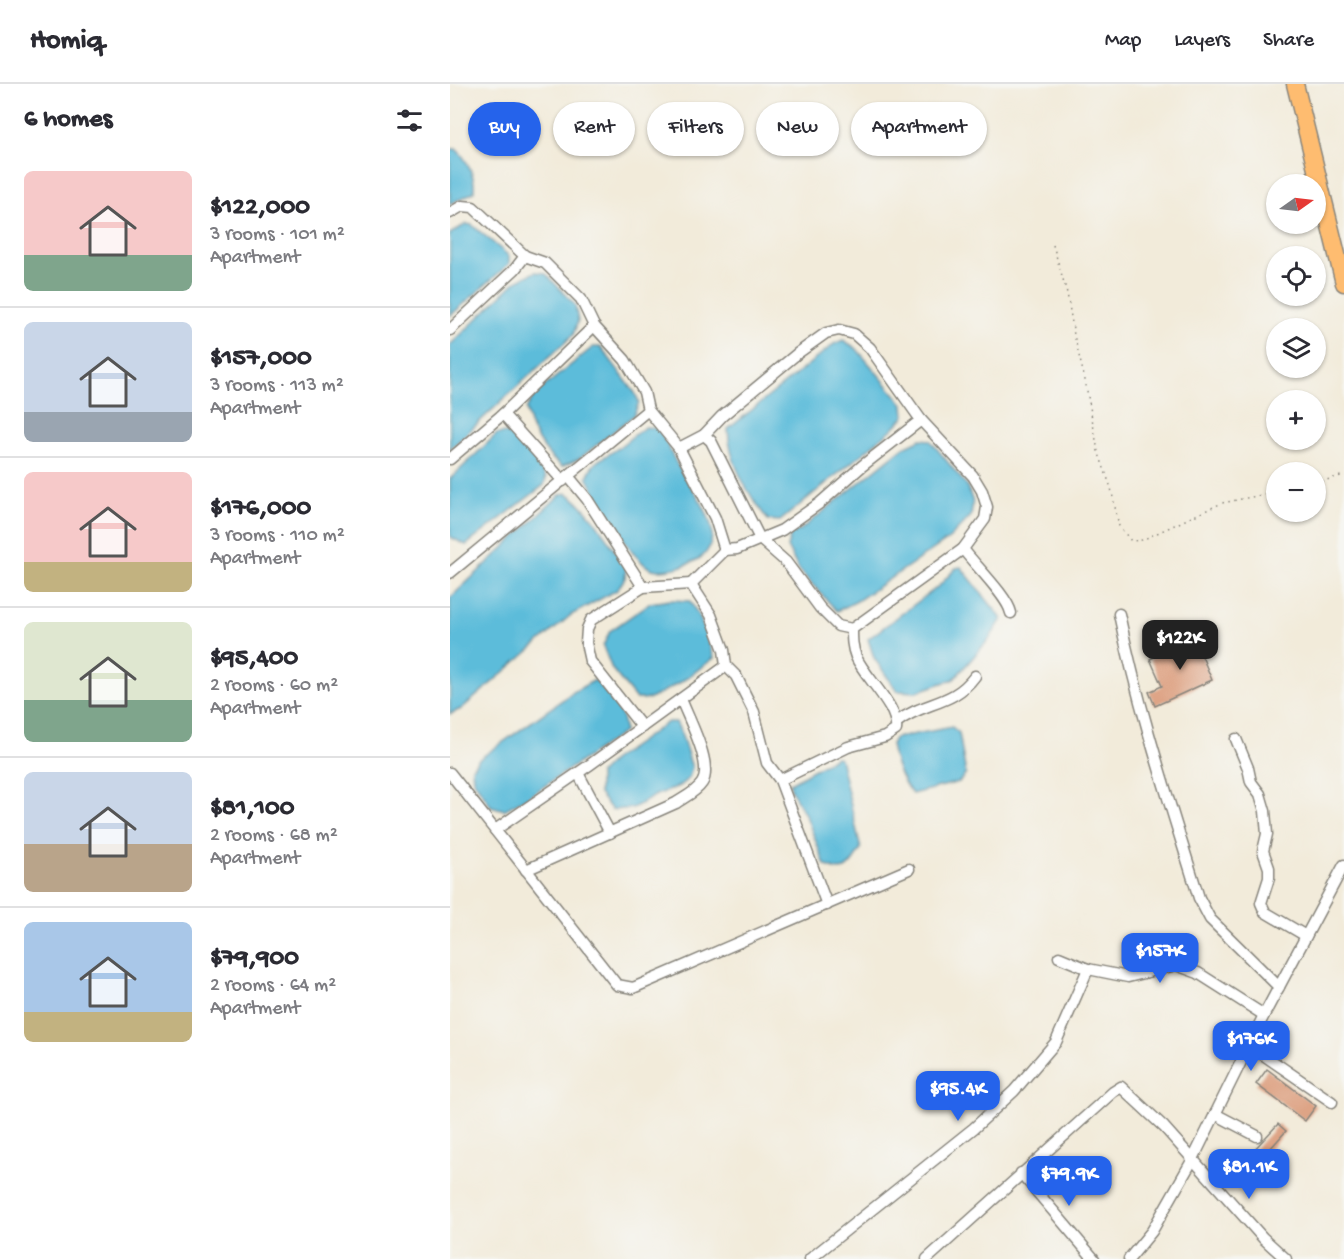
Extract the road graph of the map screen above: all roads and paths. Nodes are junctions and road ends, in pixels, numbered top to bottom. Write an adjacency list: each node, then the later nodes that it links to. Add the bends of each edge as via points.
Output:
1 (1295, 84): 5 (highway)
2 (450, 213): 4 (street, via 462,206 473,207)
3 (1053, 245): 17 (path, via 1067,293 1098,451 1125,535 1131,542 1142,540 1222,503)
4 (525, 256): 6 (street, via 545,263 581,299); 7 (street)
5 (1344, 283)
6 (594, 326): 8 (street, via 624,360 644,392); 9 (street)
7 (450, 330)
8 (648, 411): 12 (street); 15 (street)
9 (503, 414): 13 (street); 15 (street)
10 (921, 420): 11 (street, via 870,348 854,334 839,330 826,333 798,353); 18 (street, via 820,503 782,530); 19 (street, via 982,490 987,507 985,519)
11 (704, 435): 12 (street); 18 (street, via 711,441)
12 (679, 447): 20 (street, via 715,518)
13 (450, 459)
14 (1344, 476): 16 (path)
15 (566, 478): 21 (street); 23 (street, via 587,499)
16 (1326, 480)
17 (1266, 494)
18 (760, 539): 20 (street); 26 (street, via 786,562 838,626)
19 (963, 549): 24 (street); 26 (street)
20 (725, 550): 22 (street)
21 (450, 573)
22 (691, 584): 23 (street); 27 (street, via 711,615)
23 (643, 587): 31 (street, via 591,620 586,643 590,661)
24 (1011, 612)
25 (1119, 614): 45 (street, via 1144,717 1199,898 1210,919)
26 (852, 629): 30 (street, via 856,657)
27 (726, 666): 29 (street); 35 (street, via 754,712 767,763)
28 (975, 676): 30 (street, via 966,688 950,698 910,712)
29 (681, 699): 31 (street); 37 (street, via 704,761 703,782 676,803)
30 (897, 722): 35 (street, via 896,730 885,737 848,747)
31 (642, 727): 34 (street)
32 (1236, 739): 42 (street, via 1265,811 1267,834 1263,851 1269,878 1262,908)
33 (450, 773): 36 (street)
34 (579, 773): 36 (street); 37 (street)
35 (780, 780): 41 (street)
36 (495, 830): 40 (street)
37 (610, 833): 40 (street)
38 (1344, 865): 42 (street)
39 (909, 869): 41 (street)
40 (526, 870): 41 (street, via 617,985 633,988)
41 (827, 905)
42 (1306, 936): 45 (street)
43 (1059, 957): 44 (street)
44 (1088, 969): 46 (street, via 1128,977 1176,965 1198,973); 53 (street, via 1056,1042 1014,1091 974,1128)
45 (1279, 987): 46 (street)
46 (1264, 1015): 47 (street)
47 (1249, 1045): 48 (street); 49 (street)
48 (1332, 1102)
49 (1215, 1114): 50 (street); 51 (street)
50 (1257, 1136)
51 (1193, 1159): 52 (street, via 1121,1087); 56 (street, via 1152,1231); 57 (street)
52 (1021, 1173): 54 (street); 55 (street)
53 (810, 1259)
54 (927, 1259)
55 (1094, 1259)
56 (1129, 1259)
57 (1286, 1259)

